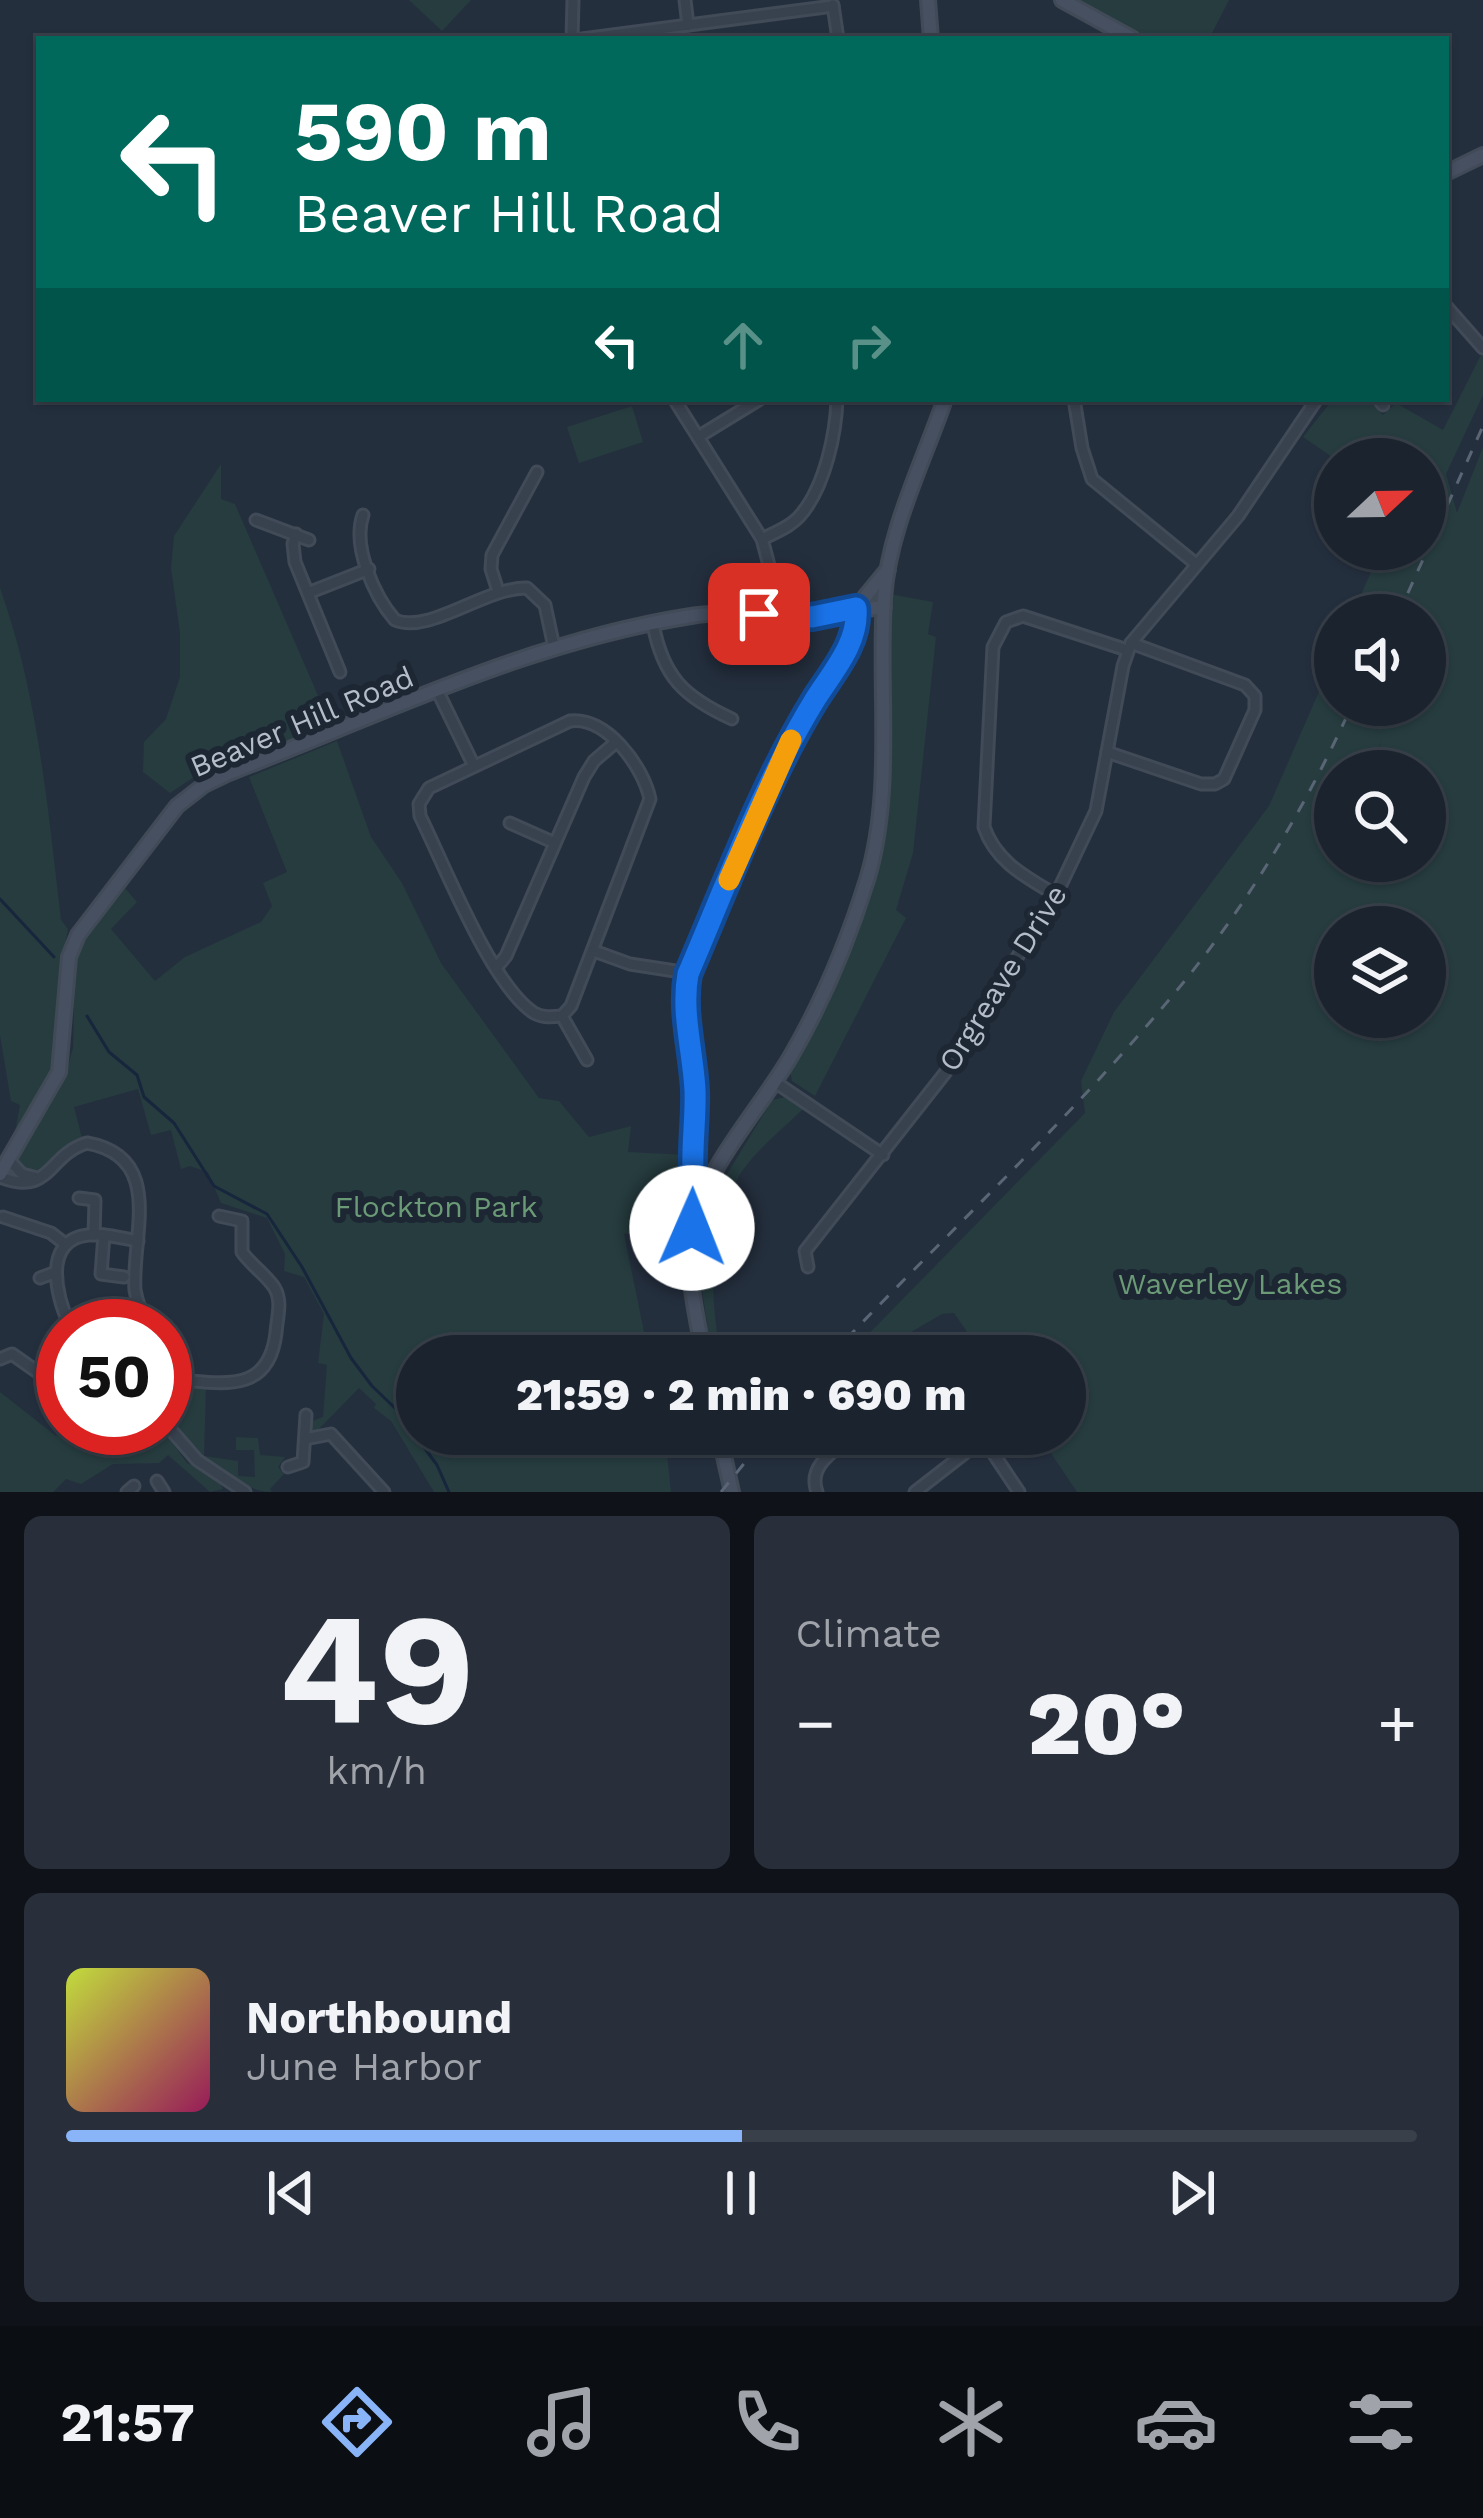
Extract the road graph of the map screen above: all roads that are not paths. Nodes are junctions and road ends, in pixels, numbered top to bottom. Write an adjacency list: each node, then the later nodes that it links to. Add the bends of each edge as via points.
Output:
1 (573, 0): 10 (street)
2 (685, 0): 8 (street)
3 (759, 0): 7 (street)
4 (925, 0): 12 (main road)
5 (1062, 0): 13 (main road)
6 (833, 3): 7 (street); 11 (street)
7 (762, 15): 8 (street)
8 (688, 25): 9 (street)
9 (649, 35)
10 (572, 36)
11 (838, 36)
12 (931, 36)
13 (1128, 36)
14 (1483, 155): 15 (main road)
15 (1449, 172)
16 (1449, 309): 17 (street)
17 (1483, 348)
18 (676, 402): 24 (street)
19 (755, 402): 24 (street)
20 (837, 402): 30 (street, via 809,502 796,520)
21 (944, 402): 32 (main road)
22 (1075, 402): 31 (street, via 1092,478)
23 (1315, 402): 31 (street)
24 (698, 437): 30 (street)
25 (537, 472): 34 (street, via 492,555)
26 (362, 514): 33 (street, via 358,536)
27 (256, 520): 28 (street)
28 (296, 534): 29 (street); 35 (street, via 293,552)
29 (310, 539)
30 (762, 539): 38 (street)
31 (1196, 564): 40 (street)
32 (889, 568): 36 (main road); 37 (main road)
33 (369, 569): 34 (street, via 390,615 408,625); 35 (street)
34 (498, 591): 41 (street, via 541,597)
35 (308, 592): 42 (street)
36 (884, 601): 37 (main road, Beaver Hill Road); 56 (main road, via 874,857 842,950)
37 (859, 605): 38 (main road, Beaver Hill Road, via 812,617); 53 (street, via 851,640 779,764)
38 (772, 615): 39 (main road, Beaver Hill Road)
39 (653, 624): 41 (main road, Beaver Hill Road); 44 (street, via 670,673 695,700)
40 (1129, 646): 46 (street, Orgreave Drive); 46 (street, via 1245,685 1255,710 1215,784); 50 (street, via 1023,616 1006,622 993,647 984,827 1010,866)
41 (554, 647): 43 (main road, Beaver Hill Road)
42 (340, 672)
43 (437, 690): 47 (street); 58 (main road, Beaver Hill Road, via 229,773 177,806 78,934 59,1072)
44 (732, 719)
45 (615, 743): 47 (street, via 598,724 578,720); 49 (street, via 588,768); 51 (street, via 650,799)
46 (1107, 752): 50 (street, Orgreave Drive, via 1090,829)
47 (474, 766): 52 (street, via 429,788 419,810)
48 (510, 823): 49 (street)
49 (555, 843): 52 (street)
50 (1056, 895): 57 (street, Orgreave Drive, via 965,1043)
51 (594, 951): 53 (street); 54 (street)
52 (496, 968): 54 (street, via 533,1012)
53 (688, 974): 61 (street, via 693,1166)
54 (562, 1016): 55 (street)
55 (587, 1060)
56 (775, 1082): 57 (street); 61 (main road)
57 (883, 1155): 68 (street, Orgreave Drive, via 805,1251)
58 (9, 1160): 59 (main road, Beaver Hill Road); 60 (street, via 22,1174)
59 (0, 1176): 60 (street)
60 (42, 1178): 66 (street, via 81,1144 112,1152 136,1182)
61 (704, 1194): 74 (main road, via 691,1245)
62 (79, 1198): 65 (street, via 95,1201)
63 (219, 1216): 77 (street, via 242,1221 242,1252 276,1292 271,1359 249,1380)
64 (3, 1217): 67 (street, via 23,1219)
65 (99, 1235): 66 (street); 67 (street); 70 (street, via 101,1274)
66 (138, 1240): 73 (street)
67 (65, 1244): 69 (street)
68 (808, 1267)
69 (56, 1272): 71 (street); 72 (street)
70 (124, 1276)
71 (40, 1279)
72 (59, 1299)
73 (137, 1299)
74 (702, 1335)
75 (0, 1359): 76 (street, via 12,1354)
76 (36, 1371)
77 (192, 1379)
78 (305, 1415): 79 (street)
79 (305, 1439): 85 (street, via 303,1462); 90 (street, via 331,1434)
80 (190, 1455): 87 (street)
81 (724, 1455): 91 (main road)
82 (831, 1455): 92 (street, via 814,1471)
83 (959, 1455): 93 (street)
84 (995, 1455): 94 (street)
85 (288, 1467)
86 (157, 1480): 88 (street)
87 (229, 1488): 89 (street)
88 (164, 1492)
89 (245, 1492)
90 (384, 1492)
91 (732, 1492)
92 (817, 1492)
93 (915, 1492)
94 (1019, 1492)

